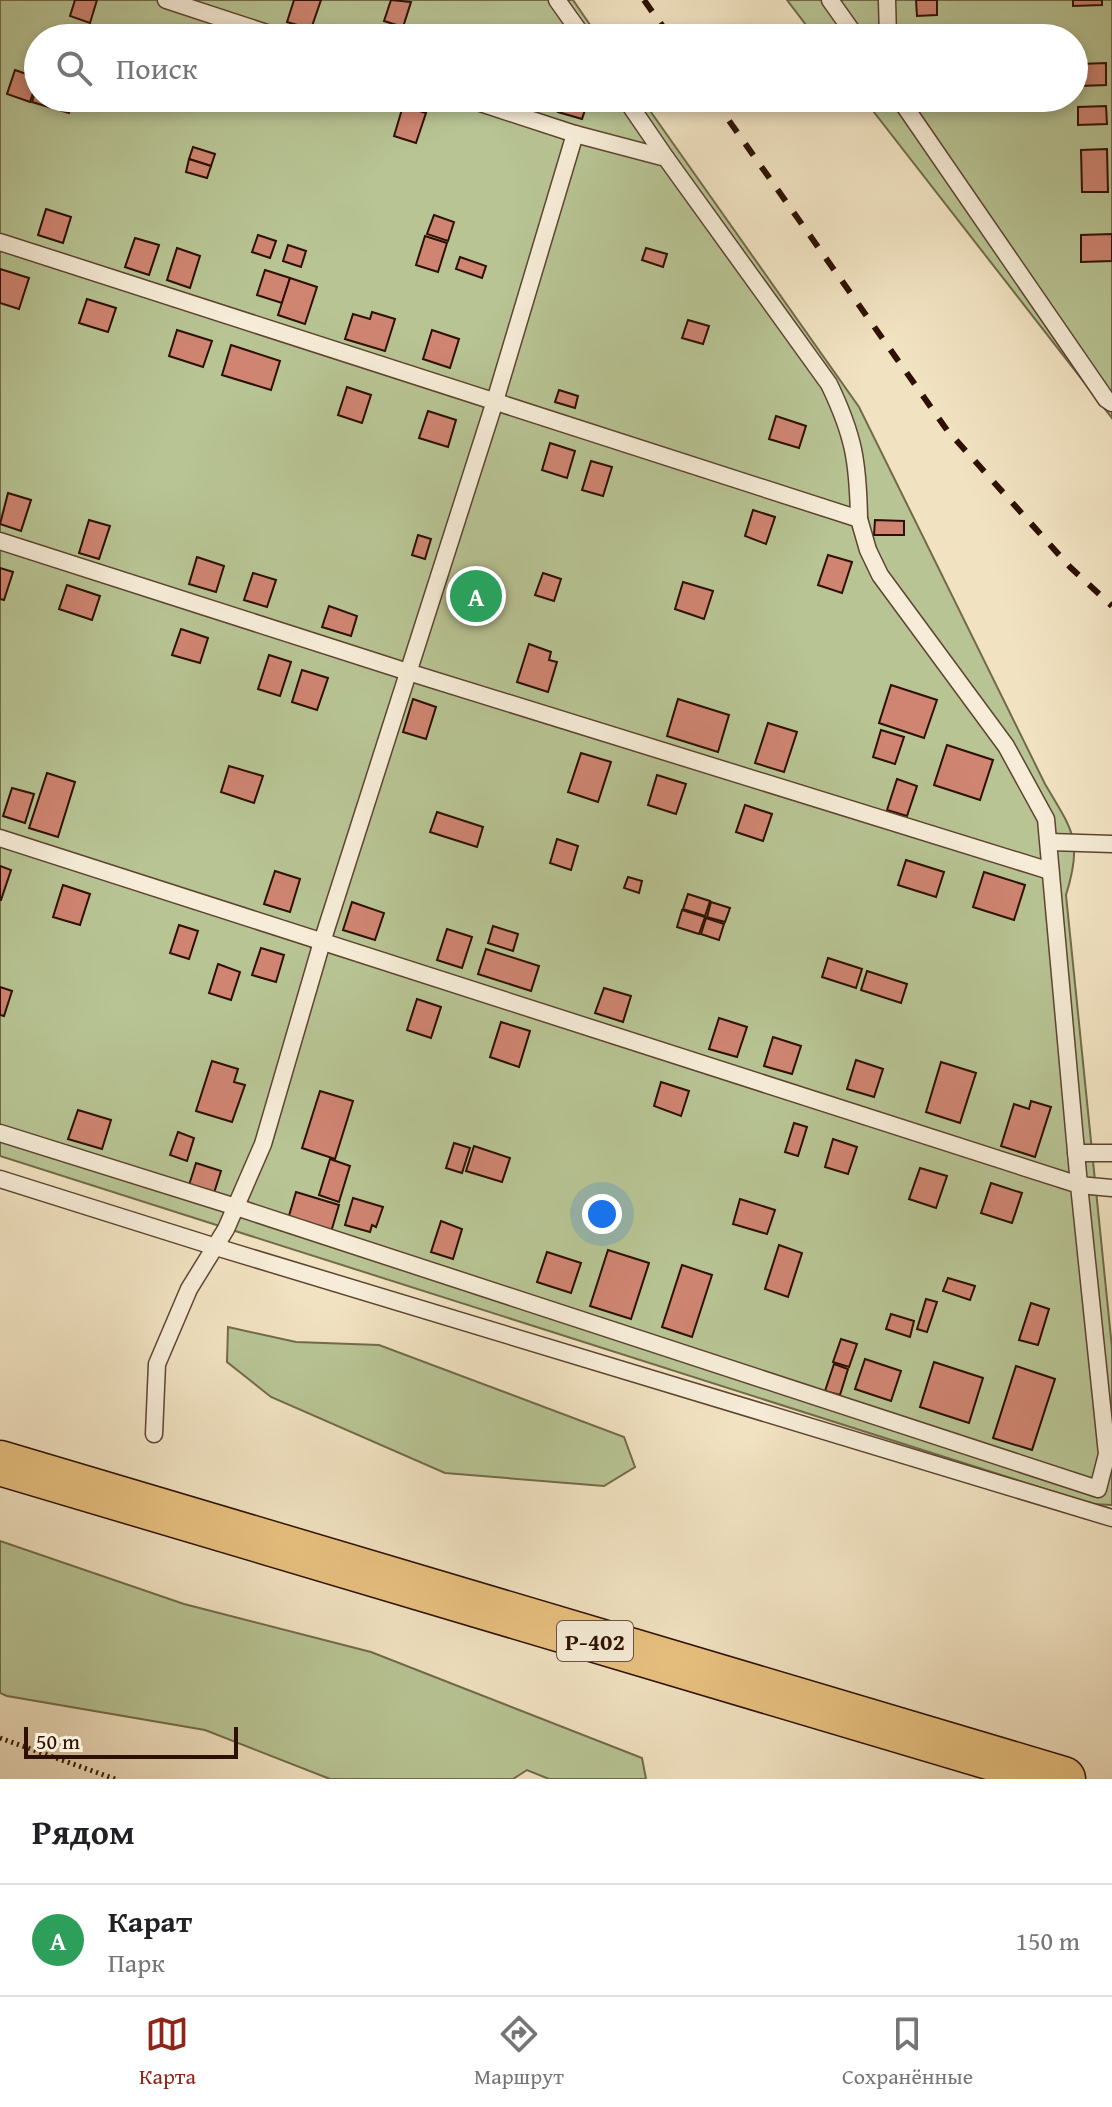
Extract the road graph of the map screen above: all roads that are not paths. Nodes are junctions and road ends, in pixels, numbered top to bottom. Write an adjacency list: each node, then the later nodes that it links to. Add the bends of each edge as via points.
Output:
1 (166, 0): 5 (lane)
2 (557, 0): 6 (lane)
3 (830, 0): 7 (lane)
4 (887, 0): 8 (lane)
5 (239, 24)
6 (574, 24)
7 (847, 24)
8 (888, 24)
9 (508, 112): 12 (lane)
10 (635, 112): 13 (lane)
11 (909, 112): 16 (lane)
12 (575, 134): 13 (lane); 15 (lane)
13 (666, 158): 17 (lane, via 829,384 847,421 858,466)
14 (0, 242): 15 (lane)
15 (495, 401): 17 (lane); 19 (lane)
16 (1112, 403)
17 (859, 519): 21 (lane, via 880,575 1006,746 1046,819)
18 (0, 541): 19 (lane)
19 (408, 672): 23 (lane); 24 (lane)
20 (0, 838): 24 (lane)
21 (1050, 842): 22 (lane); 23 (lane)
22 (1112, 844)
23 (1050, 871): 26 (lane)
24 (322, 942): 29 (lane); 31 (lane, via 263,1144)
25 (0, 1133): 31 (lane)
26 (1076, 1153): 27 (lane); 29 (lane)
27 (1112, 1153)
28 (0, 1179): 32 (lane)
29 (1079, 1185): 30 (lane); 31 (lane, via 1107,1454 1098,1489)
30 (1112, 1188)
31 (236, 1207): 32 (lane)
32 (216, 1247): 33 (lane, via 189,1289 157,1364); 35 (lane)
33 (154, 1434)
34 (0, 1463): 36 (main road, Р-402)
35 (1112, 1518)
36 (1063, 1779)

